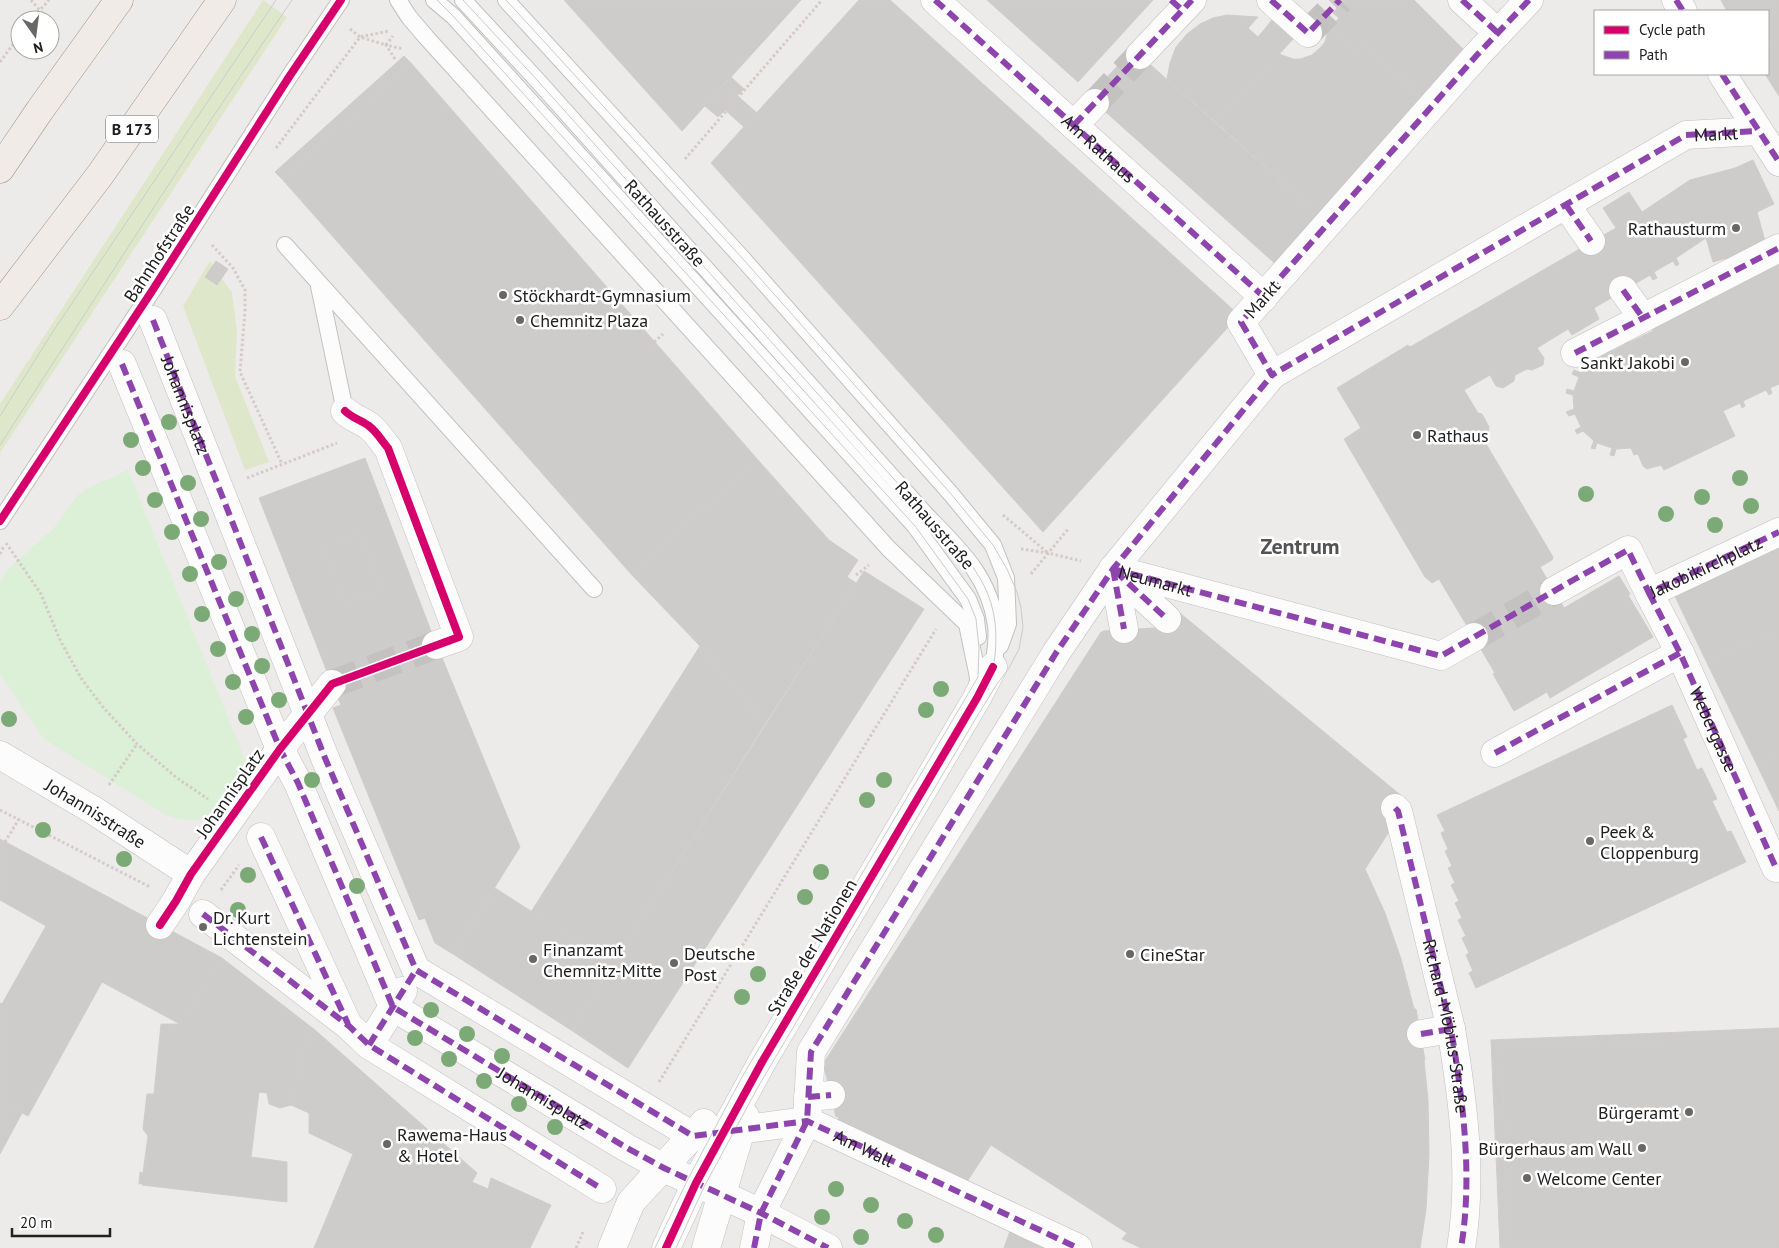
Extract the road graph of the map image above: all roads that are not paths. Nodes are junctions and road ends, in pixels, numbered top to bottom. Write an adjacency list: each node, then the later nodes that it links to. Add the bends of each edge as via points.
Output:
1 (119, 0): 21 (main road)
2 (222, 0): 29 (main road, B 173, via 100,175)
3 (341, 0): 36 (lane, Bahnhofstraße)
4 (398, 0): 47 (lane, via 426,37 882,542 967,624)
5 (434, 0): 47 (lane, Rathausstraße, via 454,16 915,526 974,612)
6 (464, 0): 47 (lane, Rathausstraße, via 964,554 984,584 996,626)
7 (935, 0): 18 (street, Am Rathaus)
8 (1271, 0): 14 (street)
9 (1462, 0): 13 (street)
10 (1529, 0): 13 (street, Markt)
11 (1182, 3): 15 (street)
12 (511, 5): 47 (lane, Rathausstraße, via 743,259 993,545 1006,578 1008,624)
13 (1498, 33): 28 (street, Markt)
14 (1308, 34)
15 (1140, 55)
16 (1723, 75): 19 (street, Markt)
17 (1095, 103): 18 (street)
18 (1074, 125): 28 (street, Am Rathaus)
19 (1758, 131): 20 (street); 22 (street, Markt, via 1686,135)
20 (1779, 162)
21 (0, 169)
22 (1566, 205): 23 (street); 34 (street, Markt)
23 (1591, 241)
24 (285, 245): 26 (lane)
25 (1779, 248): 30 (street)
26 (319, 284): 35 (lane); 40 (lane)
27 (1623, 290): 30 (street)
28 (1264, 297): 34 (street, Markt, via 1241,322)
29 (0, 306)
30 (1644, 318): 32 (street)
31 (153, 320): 49 (street, Johannisplatz)
32 (1575, 353)
33 (122, 364): 50 (street, Johannisplatz)
34 (1272, 375): 38 (street, Neumarkt)
35 (345, 411): 45 (street, via 372,429 388,448 459,636)
36 (0, 521)
37 (1779, 532): 41 (street, Jakobikirchplatz)
38 (1113, 569): 42 (street); 43 (street); 44 (street, Neumarkt, via 1441,656); 66 (street, via 1056,654 811,1052)
39 (1564, 585): 41 (street, Jakobikirchplatz, via 1628,550)
40 (594, 589)
41 (1649, 593): 46 (street, Webergasse)
42 (1167, 619)
43 (1124, 629)
44 (1474, 637)
45 (436, 645)
46 (1680, 653): 51 (street); 55 (street, Webergasse)
47 (983, 681): 65 (street, Straße der Nationen)
48 (332, 684): 49 (street, Johannisplatz)
49 (308, 713): 50 (street, Johannisplatz); 59 (street, Johannisplatz)
50 (280, 749): 56 (street, Johannisplatz); 60 (street, Johannisplatz, via 298,783)
51 (1495, 753)
52 (0, 756): 56 (street, Johannisstraße, via 93,810)
53 (1395, 808): 62 (street, Richard-Möbius-Straße)
54 (261, 837): 61 (street)
55 (1778, 867)
56 (190, 874): 58 (street, Johannisplatz)
57 (203, 914): 61 (street)
58 (160, 925)
59 (416, 970): 60 (street); 68 (street)
60 (393, 1008): 64 (street); 69 (street, Johannisplatz)
61 (349, 1026): 64 (street)
62 (1451, 1030): 63 (street); 80 (street, Richard-Möbius-Straße, via 1465,1132 1465,1221)
63 (1421, 1034)
64 (369, 1045): 71 (street)
65 (762, 1062): 67 (street, Straße der Nationen); 68 (street, Straße der Nationen)
66 (815, 1104): 67 (street); 73 (street); 79 (street, Am Wall)
67 (732, 1131): 68 (street); 70 (street, Straße der Nationen); 72 (street, Straße der Nationen)
68 (693, 1136): 69 (street, Straße der Nationen)
69 (664, 1168): 70 (street, Johannisplatz); 74 (street, Straße der Nationen, via 631,1202)
70 (696, 1183): 72 (street); 75 (street, Straße der Nationen)
71 (602, 1189)
72 (721, 1195): 73 (street); 76 (street, Straße der Nationen)
73 (761, 1213): 77 (street); 78 (street)
74 (612, 1248)
75 (666, 1248)
76 (706, 1248)
77 (754, 1248)
78 (828, 1248)
79 (1078, 1248)
80 (1461, 1248)

